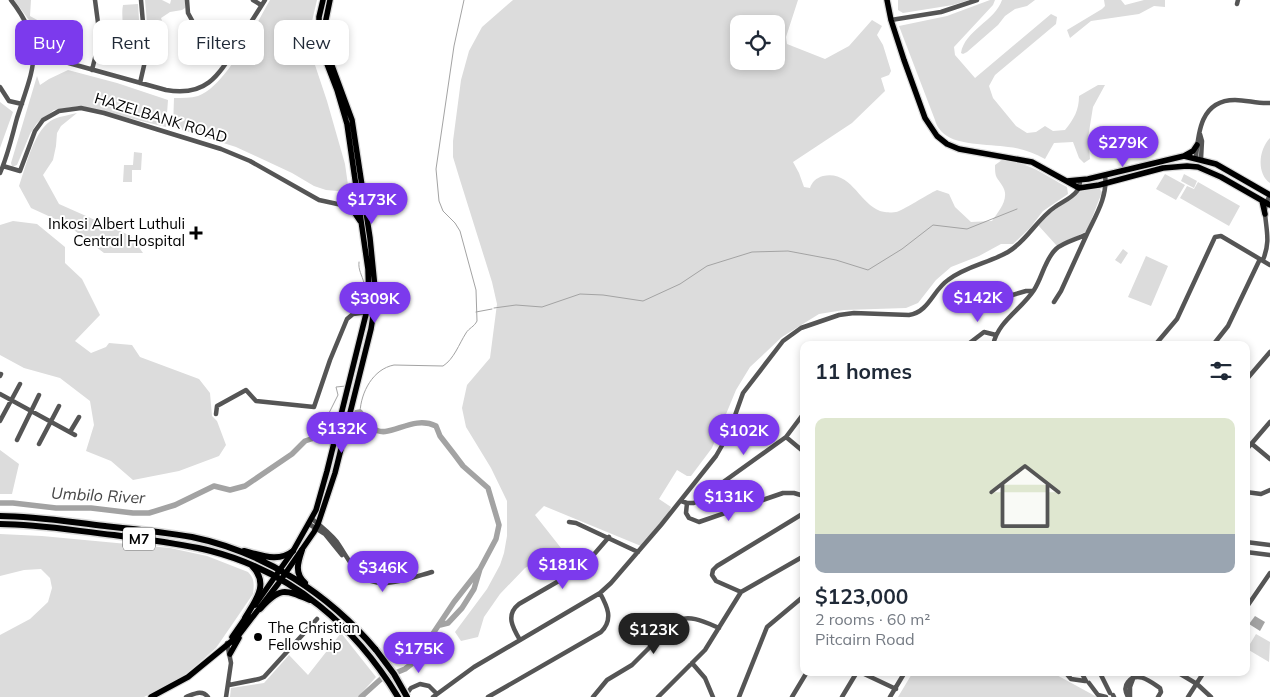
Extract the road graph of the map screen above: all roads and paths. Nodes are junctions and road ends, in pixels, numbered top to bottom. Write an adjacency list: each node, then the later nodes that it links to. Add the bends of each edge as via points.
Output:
1 (10, 0): 12 (street)
2 (95, 0): 19 (street, via 100,38)
3 (141, 0): 20 (street, via 146,57)
4 (187, 0): 13 (street)
5 (253, 0): 11 (street)
6 (265, 0): 11 (street)
7 (324, 0): 37 (main road, via 319,17 319,37 344,112)
8 (330, 0): 39 (main road, via 325,24 326,42 352,120)
9 (887, 0): 15 (main road)
10 (977, 0): 15 (street, via 941,12)
11 (261, 5): 14 (street)
12 (24, 20)
13 (192, 20)
14 (252, 20)
15 (891, 20): 34 (main road, via 923,114 937,136 959,149 1032,162)
16 (33, 65): 23 (street)
17 (75, 65): 19 (street)
18 (224, 65): 20 (street, via 215,78 194,90 175,92)
19 (92, 70): 20 (street)
20 (140, 83)
21 (0, 87): 23 (street, via 7,99)
22 (1270, 103): 24 (street, via 1222,102 1206,114)
23 (22, 104): 28 (street)
24 (1200, 132): 25 (street); 27 (street, via 1202,141)
25 (1197, 145): 26 (main road); 27 (street)
26 (1184, 156): 27 (main road); 32 (main road)
27 (1198, 160): 29 (main road); 30 (main road); 38 (main road, via 1216,164)
28 (3, 166): 31 (street); 40 (street, HAZELBANK ROAD, via 20,171 35,131 43,120 59,110 81,108 220,149 250,161 313,198)
29 (1187, 166): 30 (main road); 35 (main road, via 1163,168)
30 (1213, 172): 41 (main road)
31 (0, 173)
32 (1105, 175): 33 (main road); 35 (street)
33 (1080, 180): 34 (main road); 36 (street)
34 (1066, 181): 36 (main road)
35 (1106, 183): 36 (main road); 44 (street, via 1105,195)
36 (1079, 188): 84 (street, via 1044,215 1016,246 948,279 915,314 847,314 812,323 794,332 751,380 738,402 721,448)
37 (357, 191): 39 (main road); 40 (main road)
38 (1270, 195): 41 (street)
39 (361, 201): 40 (street, HAZELBANK ROAD); 43 (main road); 52 (main road, via 375,286)
40 (346, 203): 43 (main road)
41 (1266, 203): 42 (main road)
42 (1265, 214): 47 (street, via 1270,242)
43 (361, 223): 53 (main road, via 369,280)
44 (1087, 234): 45 (street); 46 (street)
45 (1078, 238): 46 (street); 49 (street, via 1053,252)
46 (1083, 243): 50 (street)
47 (1262, 260): 48 (street); 57 (street, via 1221,236 1214,238 1177,319); 58 (street, via 1228,326)
48 (1270, 265)
49 (1033, 291): 51 (street); 54 (street)
50 (1054, 302)
51 (985, 303)
52 (374, 311): 53 (street); 91 (main road, via 330,491)
53 (367, 312): 67 (street, via 353,314 347,319 314,407 256,401 246,390 217,406); 88 (main road, via 327,471)
54 (996, 335): 55 (street, via 984,332); 56 (street)
55 (972, 341)
56 (994, 341)
57 (1158, 341)
58 (1216, 341)
59 (1270, 352): 60 (street)
60 (1250, 375)
61 (20, 384): 64 (street)
62 (0, 394): 64 (street)
63 (39, 395): 66 (street)
64 (12, 400): 66 (street); 70 (street)
65 (59, 406): 71 (street)
66 (31, 411): 71 (street); 76 (street)
67 (216, 414)
68 (79, 417): 73 (street)
69 (800, 418): 75 (street)
70 (0, 422)
71 (51, 422): 73 (street); 77 (street)
72 (1270, 422): 78 (street)
73 (70, 432): 74 (street)
74 (75, 435)
75 (786, 437): 79 (street); 85 (street, via 697,501)
76 (17, 440)
77 (39, 444)
78 (1252, 444): 80 (street)
79 (800, 449)
80 (1270, 458)
81 (1270, 490): 82 (street, via 1261,494)
82 (1250, 493)
83 (800, 495): 85 (street, via 783,493 699,522 689,518)
84 (681, 501): 85 (street); 98 (street)
85 (687, 503)
86 (800, 515): 109 (street, via 715,568 712,575 716,581)
87 (0, 516): 95 (highway, M7, via 183,536)
88 (311, 521): 91 (street); 97 (main road)
89 (569, 522): 92 (street)
90 (0, 524): 102 (highway, M7, via 170,543 211,551)
91 (317, 526): 96 (main road); 104 (street, via 326,529 348,561 361,576 371,581 396,582)
92 (609, 537): 98 (street); 119 (street, via 583,567 515,607 511,619)
93 (1250, 542): 94 (street)
94 (1270, 545)
95 (224, 546): 97 (highway, via 272,558 283,557); 106 (highway, M7)
96 (302, 550): 106 (main road); 108 (highway, via 298,572 302,581)
97 (293, 551): 106 (main road)
98 (638, 552): 110 (street)
99 (1250, 552): 100 (street)
100 (1270, 555)
101 (800, 558): 109 (street)
102 (249, 564): 106 (highway, M7); 115 (highway, via 258,573 261,585)
103 (1270, 568): 107 (street)
104 (432, 572)
105 (1270, 573): 107 (street)
106 (281, 575): 108 (highway, M7); 113 (highway, M7); 114 (main road); 115 (main road)
107 (1262, 582): 112 (street)
108 (315, 592): 144 (highway, M7, bridge, via 376,650)
109 (741, 592): 117 (street)
110 (600, 593): 119 (street); 145 (street, via 609,613 601,632)
111 (800, 599): 149 (street, via 767,627)
112 (1250, 602)
113 (318, 604): 114 (highway, via 296,594 281,592 271,596); 143 (highway, M7, via 367,652)
114 (260, 608): 118 (main road)
115 (245, 618): 120 (main road)
116 (317, 619): 135 (street, via 264,676)
117 (719, 628): 123 (street); 146 (street, via 693,618 676,621 632,665 608,680)
118 (244, 629): 120 (main road); 122 (main road)
119 (520, 640): 138 (street, via 474,667)
120 (226, 645): 121 (main road); 122 (street)
121 (217, 653): 122 (main road); 137 (main road, via 182,682)
122 (230, 656): 135 (street)
123 (692, 663): 147 (street); 148 (street, via 702,674)
124 (805, 676): 150 (street)
125 (856, 676): 151 (street)
126 (868, 676): 136 (street)
127 (903, 676): 136 (street)
128 (1068, 676): 133 (street, via 1071,680)
129 (1083, 676): 133 (street)
130 (1102, 676): 139 (street, via 1110,690)
131 (1184, 676): 134 (street)
132 (1202, 676): 134 (street)
133 (1085, 682): 139 (street, via 1098,695)
134 (1197, 684): 155 (street); 156 (street)
135 (229, 685): 142 (street)
136 (896, 689): 152 (street)
137 (155, 696)
138 (435, 696): 144 (street, via 429,686 420,684 411,688)
139 (1109, 696)
140 (186, 697): 141 (street, via 199,692)
141 (208, 697)
142 (226, 697)
143 (398, 697)
144 (406, 697)
145 (488, 697)
146 (593, 697)
147 (658, 697)
148 (712, 697)
149 (739, 697)
150 (792, 697)
151 (842, 697)
152 (890, 697)
153 (1129, 697): 154 (street, via 1135,676 1160,688)
154 (1158, 697)
155 (1188, 697)
156 (1211, 697)

